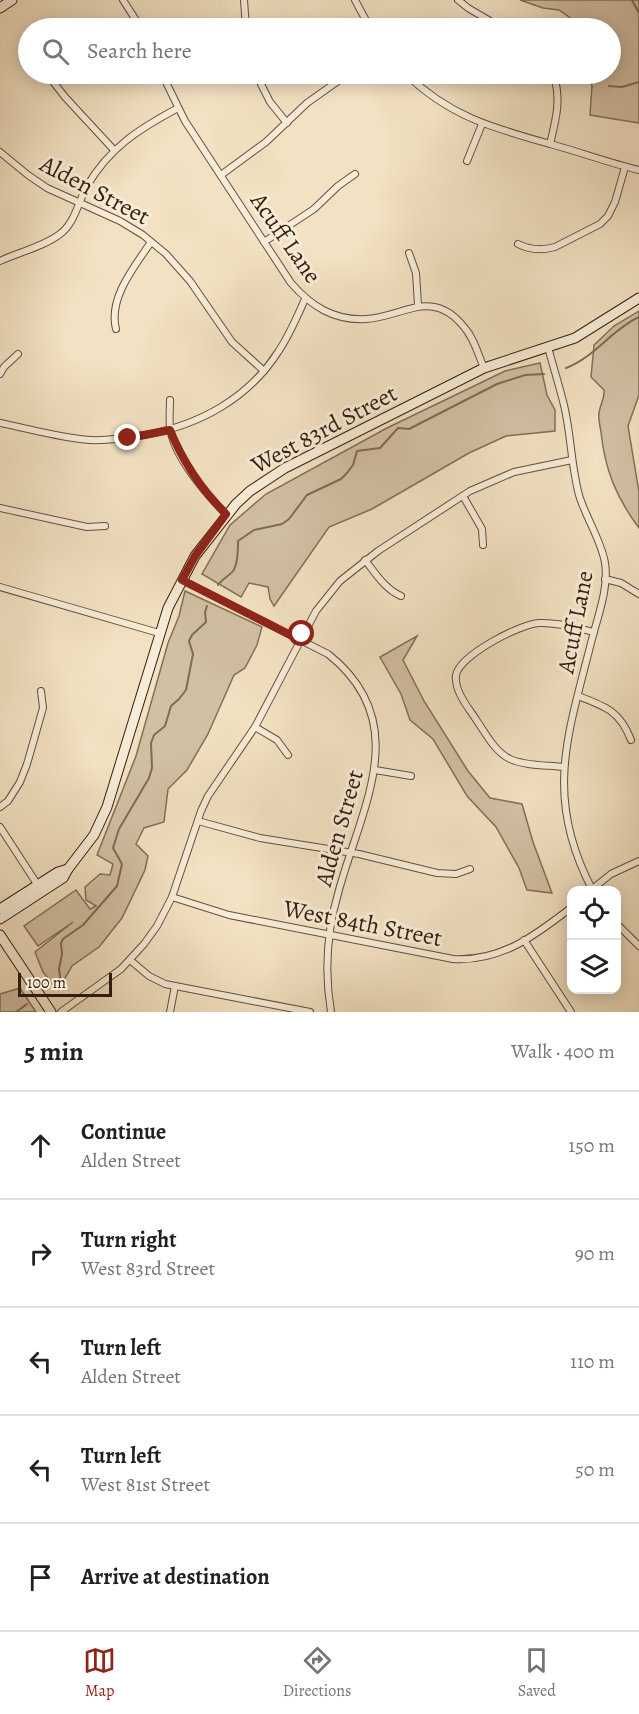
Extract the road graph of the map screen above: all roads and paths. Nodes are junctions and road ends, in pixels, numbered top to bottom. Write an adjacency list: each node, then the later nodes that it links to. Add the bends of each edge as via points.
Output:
1 (12, 0): 6 (street)
2 (123, 0): 7 (street)
3 (244, 0): 8 (street)
4 (356, 0): 9 (street)
5 (458, 0): 10 (street)
6 (0, 8)
7 (135, 18)
8 (245, 18)
9 (365, 18)
10 (483, 18)
11 (55, 84): 21 (street)
12 (167, 84): 17 (street, Acuff Lane)
13 (261, 84): 18 (street)
14 (334, 84): 18 (street)
15 (418, 84): 19 (street, via 450,108)
16 (556, 84): 20 (street, via 558,108)
17 (178, 108): 21 (street); 27 (street, Acuff Lane)
18 (286, 123): 27 (street)
19 (482, 124): 20 (street); 23 (street)
20 (550, 144): 24 (street)
21 (114, 150): 28 (street)
22 (0, 152): 28 (street, Alden Street, via 47,188)
23 (467, 161)
24 (625, 167): 25 (street); 31 (street, via 613,209 600,224 555,247 535,250)
25 (639, 170)
26 (355, 174): 30 (street, via 314,209)
27 (221, 175): 30 (street, Acuff Lane)
28 (79, 203): 29 (street, Alden Street, via 120,221); 33 (street, via 59,235)
29 (151, 242): 37 (street, via 117,300); 41 (street, Alden Street, via 190,281 232,342)
30 (264, 242): 35 (street, Acuff Lane)
31 (518, 244)
32 (409, 253): 36 (street, via 416,273)
33 (0, 261)
34 (639, 298): 38 (street, West 83rd Street, via 575,338)
35 (305, 299): 36 (street, Acuff Lane, via 328,312 352,318 381,317); 41 (street)
36 (418, 305): 40 (street, via 442,310 461,322)
37 (116, 329)
38 (548, 347): 40 (street, West 83rd Street); 46 (street, Acuff Lane, via 564,406)
39 (18, 354): 42 (street)
40 (484, 368): 49 (street, West 83rd Street, via 285,468 250,491)
41 (264, 371): 45 (street, via 220,409)
42 (0, 374)
43 (170, 400): 45 (street)
44 (0, 423): 45 (street, via 92,440)
45 (170, 430): 49 (street, via 197,481)
46 (572, 460): 47 (street, via 514,472); 53 (street, Acuff Lane, via 582,505 605,562)
47 (463, 496): 51 (street, via 482,529); 52 (street)
48 (0, 508): 50 (street, via 87,527)
49 (226, 514): 54 (street, West 83rd Street)
50 (105, 526)
51 (483, 544)
52 (365, 560): 57 (street, via 382,582); 60 (street, via 329,593)
53 (605, 579): 56 (street); 58 (street, Acuff Lane)
54 (182, 580): 59 (street, West 83rd Street); 60 (street, Alden Street)
55 (0, 587): 59 (street)
56 (639, 594)
57 (401, 596)
58 (594, 632): 62 (street, Acuff Lane); 66 (street, via 554,624 527,625 475,653 453,674 462,699 502,754 511,760)
59 (159, 633): 77 (street, West 83rd Street, via 107,807 94,835 63,878)
60 (300, 640): 63 (street); 67 (street, Alden Street, via 328,654 347,670 366,698 376,730)
61 (41, 691): 69 (street, via 43,708 27,764 20,782)
62 (578, 696): 64 (street, Acuff Lane, via 615,714); 66 (street, Acuff Lane)
63 (255, 727): 65 (street, via 277,740); 70 (street, via 208,796)
64 (631, 740)
65 (288, 754)
66 (564, 767): 75 (street, Acuff Lane, via 568,827)
67 (375, 770): 68 (street); 72 (street, Alden Street)
68 (411, 776)
69 (0, 807)
70 (198, 821): 72 (street, via 260,838); 78 (street)
71 (0, 827): 77 (street)
72 (351, 853): 74 (street, via 447,874); 84 (street, Alden Street)
73 (639, 861): 76 (street, via 611,874)
74 (470, 869)
75 (590, 886)
76 (597, 886)
77 (40, 889): 79 (street, West 83rd Street); 81 (street, West 83rd Street)
78 (172, 897): 84 (street, West 84th Street, via 229,915); 87 (street, via 157,927)
79 (0, 909)
80 (567, 910): 85 (street, West 84th Street)
81 (0, 919)
82 (621, 929): 86 (street)
83 (0, 935): 89 (street)
84 (329, 935): 85 (street, West 84th Street, via 466,959 495,955); 93 (street, Alden Street)
85 (524, 940): 94 (street)
86 (639, 946)
87 (130, 960): 88 (street, via 149,976); 90 (street, via 110,979)
88 (175, 986): 91 (street); 92 (street, via 255,1005)
89 (51, 1012)
90 (61, 1012)
91 (170, 1012)
92 (310, 1012)
93 (331, 1012)
94 (571, 1012)

